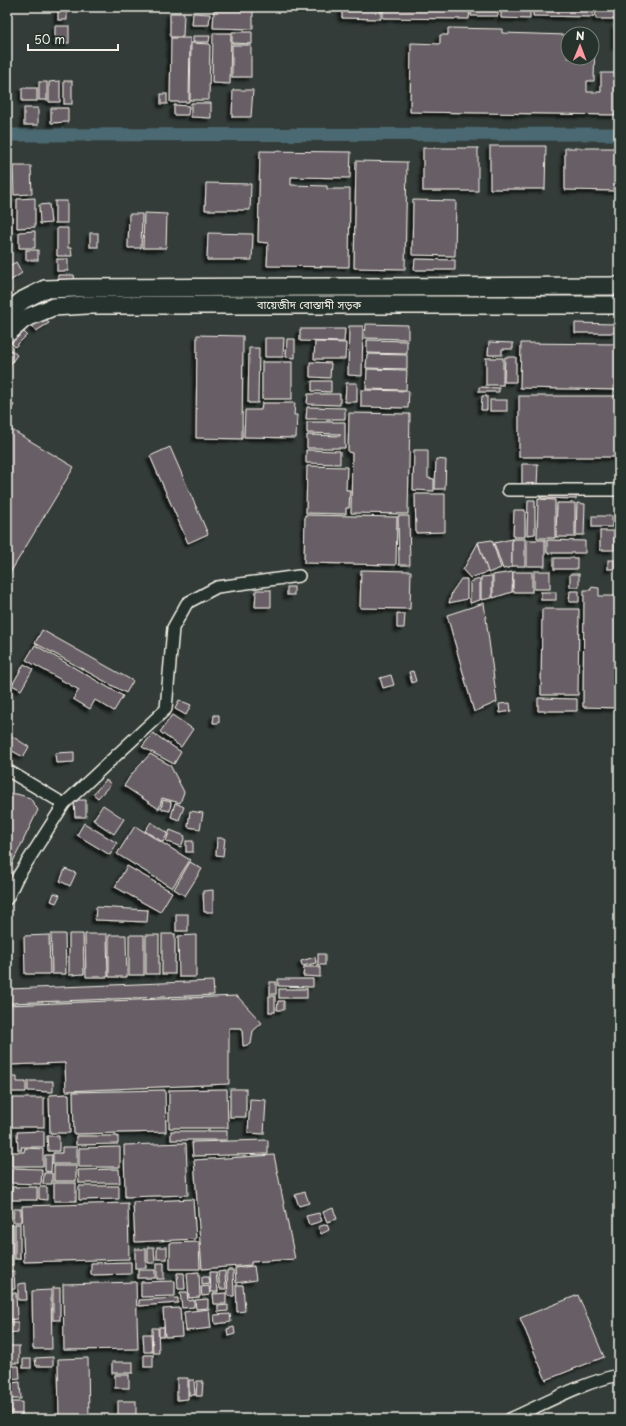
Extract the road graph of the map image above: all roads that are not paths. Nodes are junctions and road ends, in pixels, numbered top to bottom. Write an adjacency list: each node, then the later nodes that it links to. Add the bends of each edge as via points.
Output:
1 (619, 286): 3 (main road, বায়েজীদ বোস্তামী সড়ক, via 45,289 23,300)
2 (619, 305): 4 (main road, বায়েজীদ বোস্তামী সড়ক, via 87,305 52,307 24,319)
3 (7, 313)
4 (7, 334)
5 (508, 490): 6 (street)
6 (619, 490)
7 (299, 576): 9 (street, via 216,587 187,603 173,628 166,709)
8 (7, 770): 9 (street)
9 (64, 804): 10 (street)
10 (12, 878): 11 (street)
11 (7, 899)
12 (619, 1375): 13 (street, via 584,1386)
13 (510, 1419)

